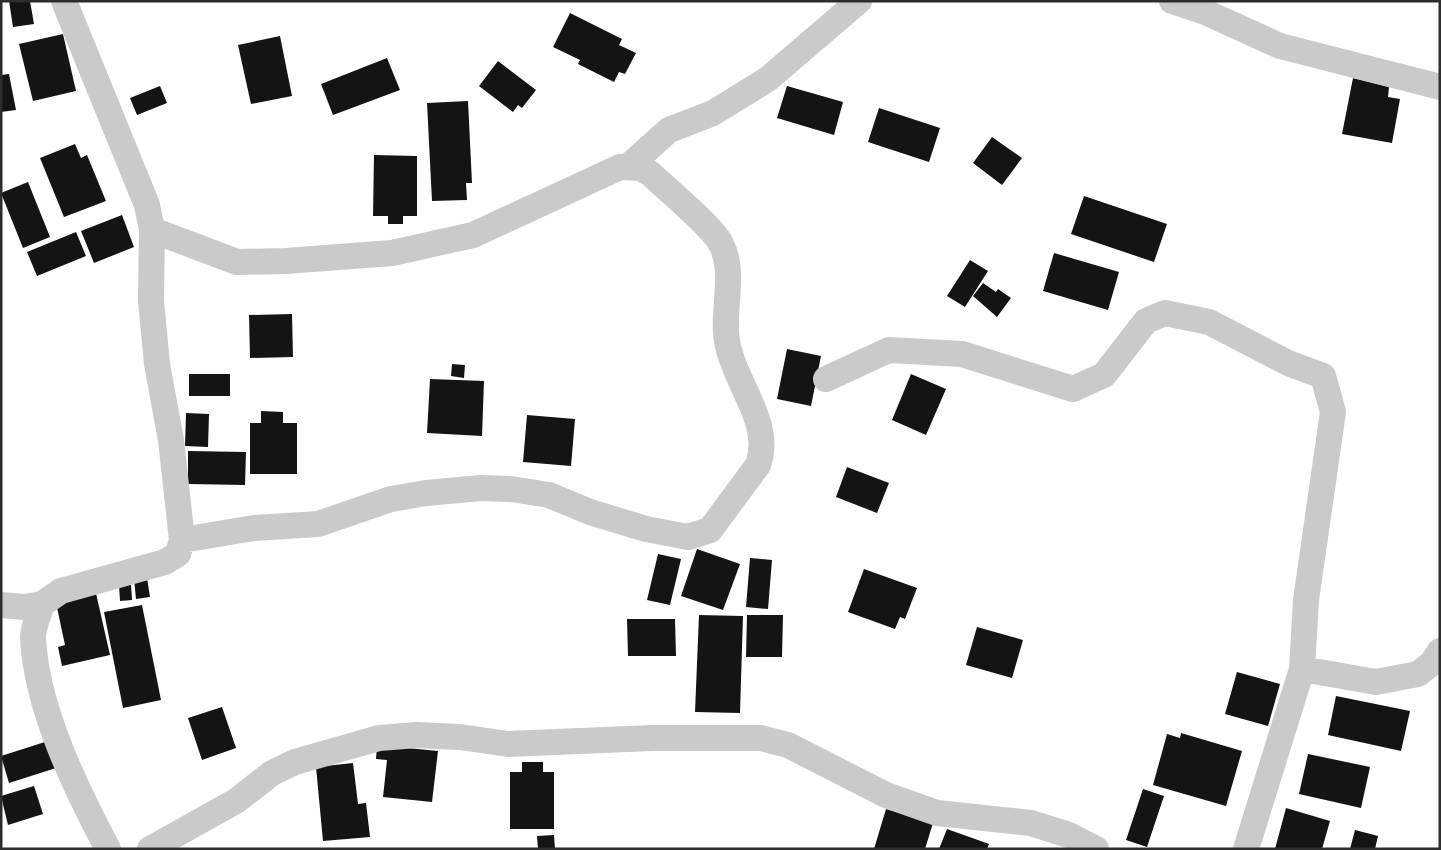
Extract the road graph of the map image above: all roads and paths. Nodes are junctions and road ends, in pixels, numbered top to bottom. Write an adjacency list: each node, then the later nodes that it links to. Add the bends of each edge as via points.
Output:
1 (64, 1): 6 (street, via 147,205)
2 (859, 1): 5 (street, via 768,79 713,113 669,130)
3 (1172, 1): 4 (street, via 1205,12 1280,46)
4 (1440, 87)
5 (629, 166): 6 (street, via 610,171 473,235 392,254 237,262); 8 (street, via 651,174 714,234 726,255 726,338 731,360 751,402 763,453 752,476 710,530 696,536 678,537 590,512 549,495 481,488 426,492 391,499 318,524 254,528)
6 (152, 230): 8 (street, via 151,301 157,364 172,440)
7 (826, 379): 12 (street, via 889,350 962,354 1073,389 1104,375 1146,321 1166,314 1209,322 1288,363 1324,376 1333,412 1306,600)
8 (182, 540): 9 (street, via 178,554 165,562 61,591)
9 (42, 604): 10 (street, via 24,607); 13 (street, via 33,635 38,678 58,739 90,816)
10 (1, 605)
11 (1440, 651): 12 (street, via 1432,663 1418,674 1376,682)
12 (1302, 669): 16 (street)
13 (108, 849)
14 (150, 849): 15 (street, via 236,801 272,773 295,762 379,738 417,735 508,744 652,738 761,738 788,744 886,795 937,813 1031,823 1069,835)
15 (1096, 849)
16 (1246, 849)

